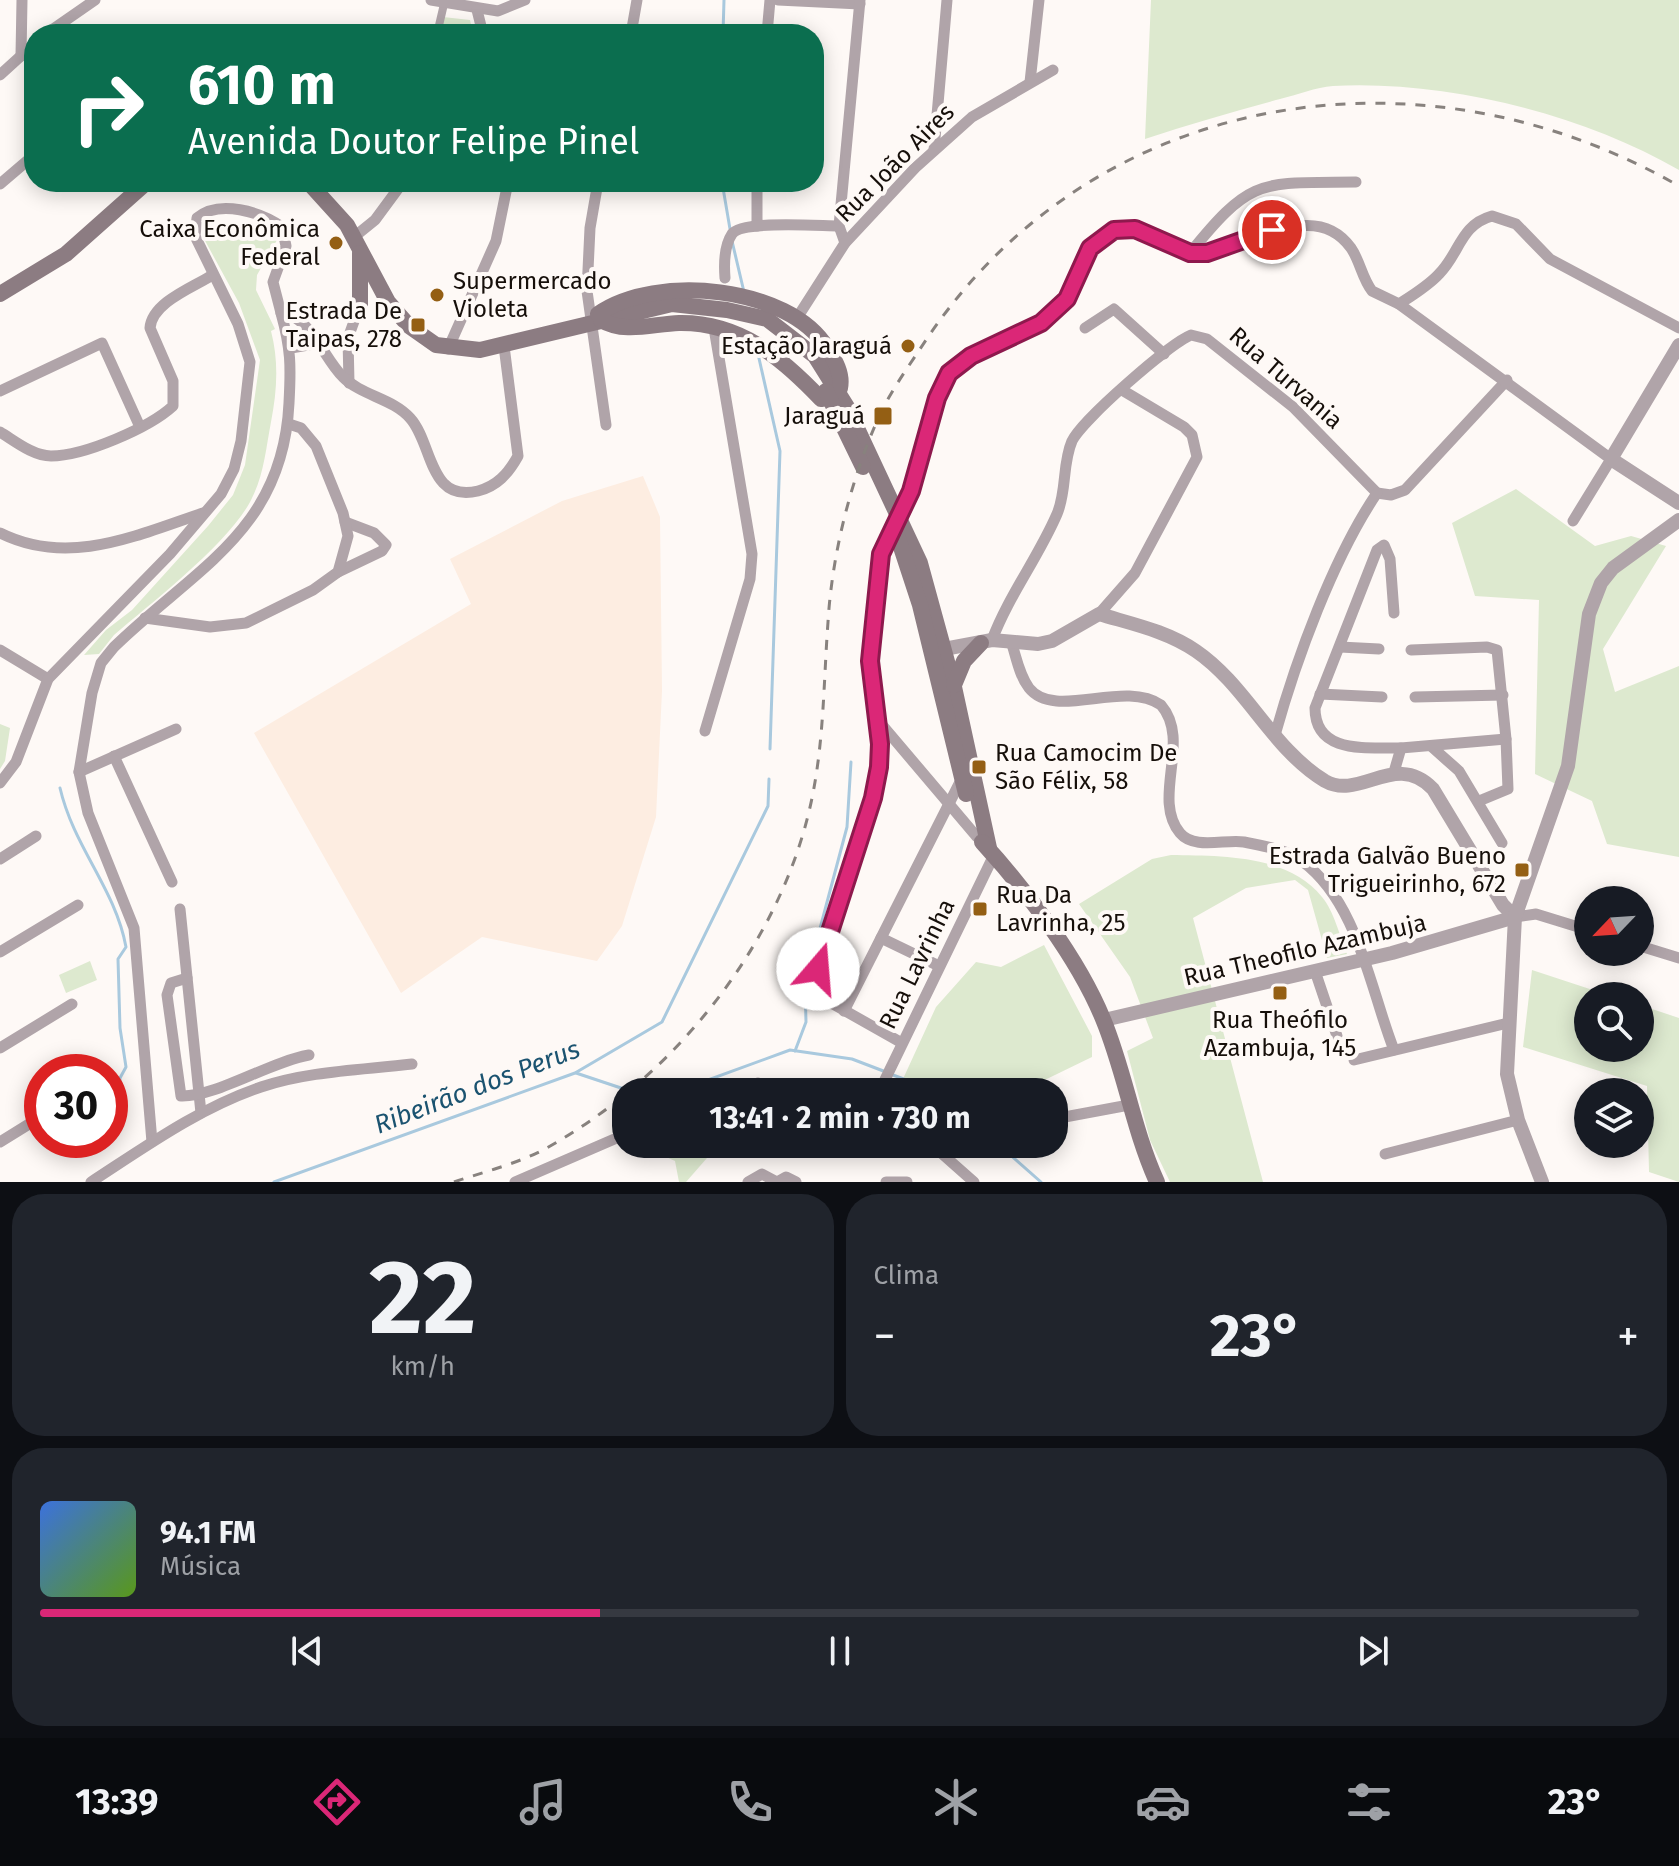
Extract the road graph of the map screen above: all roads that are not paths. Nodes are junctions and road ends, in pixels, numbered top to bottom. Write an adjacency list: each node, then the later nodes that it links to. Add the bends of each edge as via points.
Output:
1 (22, 0): 19 (street)
2 (95, 0): 13 (street)
3 (431, 0): 11 (street)
4 (525, 0): 12 (street, via 507,10)
5 (637, 0): 16 (street)
6 (770, 0): 17 (street)
7 (778, 0): 10 (street)
8 (947, 0): 23 (street)
9 (1039, 0): 22 (street)
10 (860, 2): 34 (street)
11 (444, 4): 12 (street); 14 (street)
12 (477, 10): 15 (street)
13 (60, 24)
14 (439, 24)
15 (480, 24)
16 (633, 24)
17 (768, 24)
18 (24, 53): 19 (street)
19 (21, 56): 21 (street)
20 (1053, 70): 22 (street, Rua João Aires)
21 (0, 75)
22 (1030, 82): 23 (street, Rua João Aires, via 972,117)
23 (934, 150): 35 (street, Rua João Aires)
24 (24, 164): 26 (street)
25 (1356, 182): 37 (street, via 1292,183 1247,192)
26 (0, 184)
27 (136, 192): 41 (main road, via 66,254)
28 (316, 192): 36 (main road)
29 (396, 192): 36 (street)
30 (506, 192): 56 (street, via 496,241)
31 (597, 192): 46 (street, via 587,277)
32 (757, 192): 33 (street)
33 (757, 226): 34 (street); 40 (street, via 733,232)
34 (839, 226): 35 (street)
35 (845, 243): 50 (street, Rua João Aires)
36 (357, 244): 38 (main road); 44 (main road)
37 (1190, 253): 43 (street, via 1220,250 1290,226 1319,229 1341,237 1372,291); 92 (street, via 1135,229 1114,230 1090,248 1067,299 1041,323 971,356 949,373 911,491 881,554 870,661)
38 (373, 274): 42 (main road); 44 (street)
39 (211, 276): 45 (street, via 195,236 194,225 203,213 237,210 278,224 287,238 273,282); 64 (street, via 151,318 175,401); 69 (street, via 246,345 250,379 234,469)
40 (725, 278)
41 (0, 294)
42 (388, 302): 44 (street); 56 (main road, via 416,332)
43 (1399, 304): 49 (street, via 1439,274 1466,229 1492,216 1516,224 1550,259); 58 (street)
44 (360, 306): 51 (street)
45 (281, 313): 52 (street, via 294,317); 55 (street)
46 (597, 321): 47 (main road, via 621,328 678,323); 50 (main road, via 672,304 753,316); 50 (main road, via 600,312 622,302 690,289 727,293); 54 (main road); 63 (street)
47 (714, 328): 50 (main road, via 756,342 778,356 828,401 840,388 836,362 822,340); 94 (street, via 752,554 750,579)
48 (1085, 328): 57 (street, via 1114,309)
49 (1679, 328)
50 (788, 329): 75 (main road, via 815,356 847,407 915,548)
51 (348, 338): 52 (street); 59 (street)
52 (317, 342): 55 (street); 59 (street)
53 (1679, 345): 66 (street)
54 (504, 346): 56 (main road, via 468,352); 59 (street, via 518,456 495,485 471,492 455,490 436,475 411,419)
55 (291, 348): 62 (street)
56 (448, 349)
57 (1164, 354): 60 (street, Rua Turvania); 67 (street, Rua Turvania, via 1191,335 1207,339 1293,407)
58 (1507, 380): 66 (street); 67 (street, via 1405,490)
59 (349, 383)
60 (1122, 390): 77 (street, via 1184,427 1192,435 1197,457 1135,573); 79 (street, Rua Turvania, via 1073,439 1057,513)
61 (0, 391): 64 (street, via 102,343)
62 (289, 424): 72 (street, via 301,428 316,446); 78 (street, via 271,488 251,522)
63 (606, 425)
64 (140, 427): 65 (street, via 50,456)
65 (0, 432)
66 (1611, 459): 68 (street); 71 (street)
67 (1377, 493): 95 (street, via 1311,628)
68 (1679, 503)
69 (205, 512): 73 (street, via 74,550 36,547); 86 (street)
70 (1679, 520): 113 (street, via 1613,568 1601,583 1581,654 1568,766)
71 (1573, 521)
72 (345, 522): 74 (street, via 347,544); 74 (street, via 374,533 386,545)
73 (0, 533)
74 (338, 572): 78 (street, via 246,623 210,627)
75 (925, 602): 82 (main road); 102 (main road)
76 (1394, 613): 81 (street, via 1384,545 1377,550)
77 (1099, 614): 80 (street, via 1052,641); 95 (street, via 1170,636 1198,652)
78 (145, 618): 100 (street, via 101,663)
79 (986, 641): 80 (street); 82 (street); 87 (main road, via 964,661)
80 (1011, 641): 119 (street, via 1022,677 1039,697 1060,701 1140,695 1161,705 1173,729 1171,809 1179,831 1193,842 1230,840 1265,846 1302,861 1331,890)
81 (1340, 647): 83 (street); 88 (street)
82 (944, 649): 87 (main road)
83 (1379, 649)
84 (0, 650): 86 (street)
85 (1411, 650): 89 (street, via 1494,648)
86 (48, 679): 103 (street, via 16,762)
87 (954, 687): 108 (main road)
88 (1320, 694): 90 (street); 98 (street, via 1315,720 1334,743)
89 (1503, 695): 91 (street); 96 (street)
90 (1382, 697)
91 (1415, 697)
92 (877, 719): 105 (street); 124 (street, via 880,744 873,798 817,978 820,993)
93 (176, 729): 99 (street)
94 (705, 731)
95 (1275, 735): 101 (street, via 1329,783 1342,785)
96 (1506, 739): 97 (street); 104 (street, via 1508,789)
97 (1432, 747): 98 (street); 104 (street, via 1450,761)
98 (1401, 748): 101 (street)
99 (114, 756): 100 (street); 110 (street)
100 (79, 772): 143 (street, via 88,813 134,928)
101 (1394, 772): 113 (street, via 1414,775 1433,789)
102 (962, 778): 105 (street); 108 (main road)
103 (0, 783)
104 (1479, 801): 107 (street)
105 (948, 803): 108 (street); 115 (street)
106 (36, 836): 109 (street)
107 (1502, 843)
108 (987, 847): 120 (street, Rua Lavrinha); 125 (main road, via 1077,968)
109 (0, 859)
110 (172, 882)
111 (78, 905): 117 (street)
112 (180, 909): 122 (street)
113 (1515, 917): 114 (street, via 1536,914); 119 (street, Rua Theofilo Azambuja); 126 (street)
114 (1574, 926)
115 (881, 938): 120 (street); 124 (street)
116 (1654, 950): 118 (street)
117 (0, 952)
118 (1679, 958)
119 (1362, 960): 121 (street, Rua Theofilo Azambuja); 130 (street)
120 (939, 966): 128 (street, Rua Lavrinha)
121 (1315, 971): 125 (street, Rua Theofilo Azambuja); 127 (street, via 1337,1036)
122 (187, 978): 135 (street); 135 (street, via 171,983 167,995 178,1093)
123 (72, 1004): 129 (street)
124 (844, 1011): 128 (street)
125 (1104, 1020): 136 (main road)
126 (1508, 1023): 130 (street); 139 (street, via 1507,1074)
127 (1333, 1042)
128 (902, 1043): 134 (street, Rua Lavrinha)
129 (0, 1048)
130 (1394, 1050): 132 (street)
131 (309, 1055): 135 (street, via 234,1076)
132 (1354, 1060)
133 (412, 1064): 137 (street, via 288,1079)
134 (886, 1078)
135 (198, 1093): 137 (street)
136 (1129, 1105): 138 (street); 154 (main road)
137 (201, 1113): 143 (street)
138 (1068, 1116)
139 (1518, 1120): 144 (street); 155 (street)
140 (24, 1127): 142 (street)
141 (612, 1140): 147 (street)
142 (0, 1142)
143 (152, 1142): 146 (street)
144 (1385, 1154)
145 (947, 1158): 153 (street)
146 (91, 1182)
147 (515, 1182)
148 (748, 1182): 149 (street, via 762,1174)
149 (776, 1182): 150 (street, via 786,1177)
150 (796, 1182)
151 (886, 1182): 152 (street)
152 (907, 1182)
153 (974, 1182)
154 (1157, 1182)
155 (1542, 1182)

